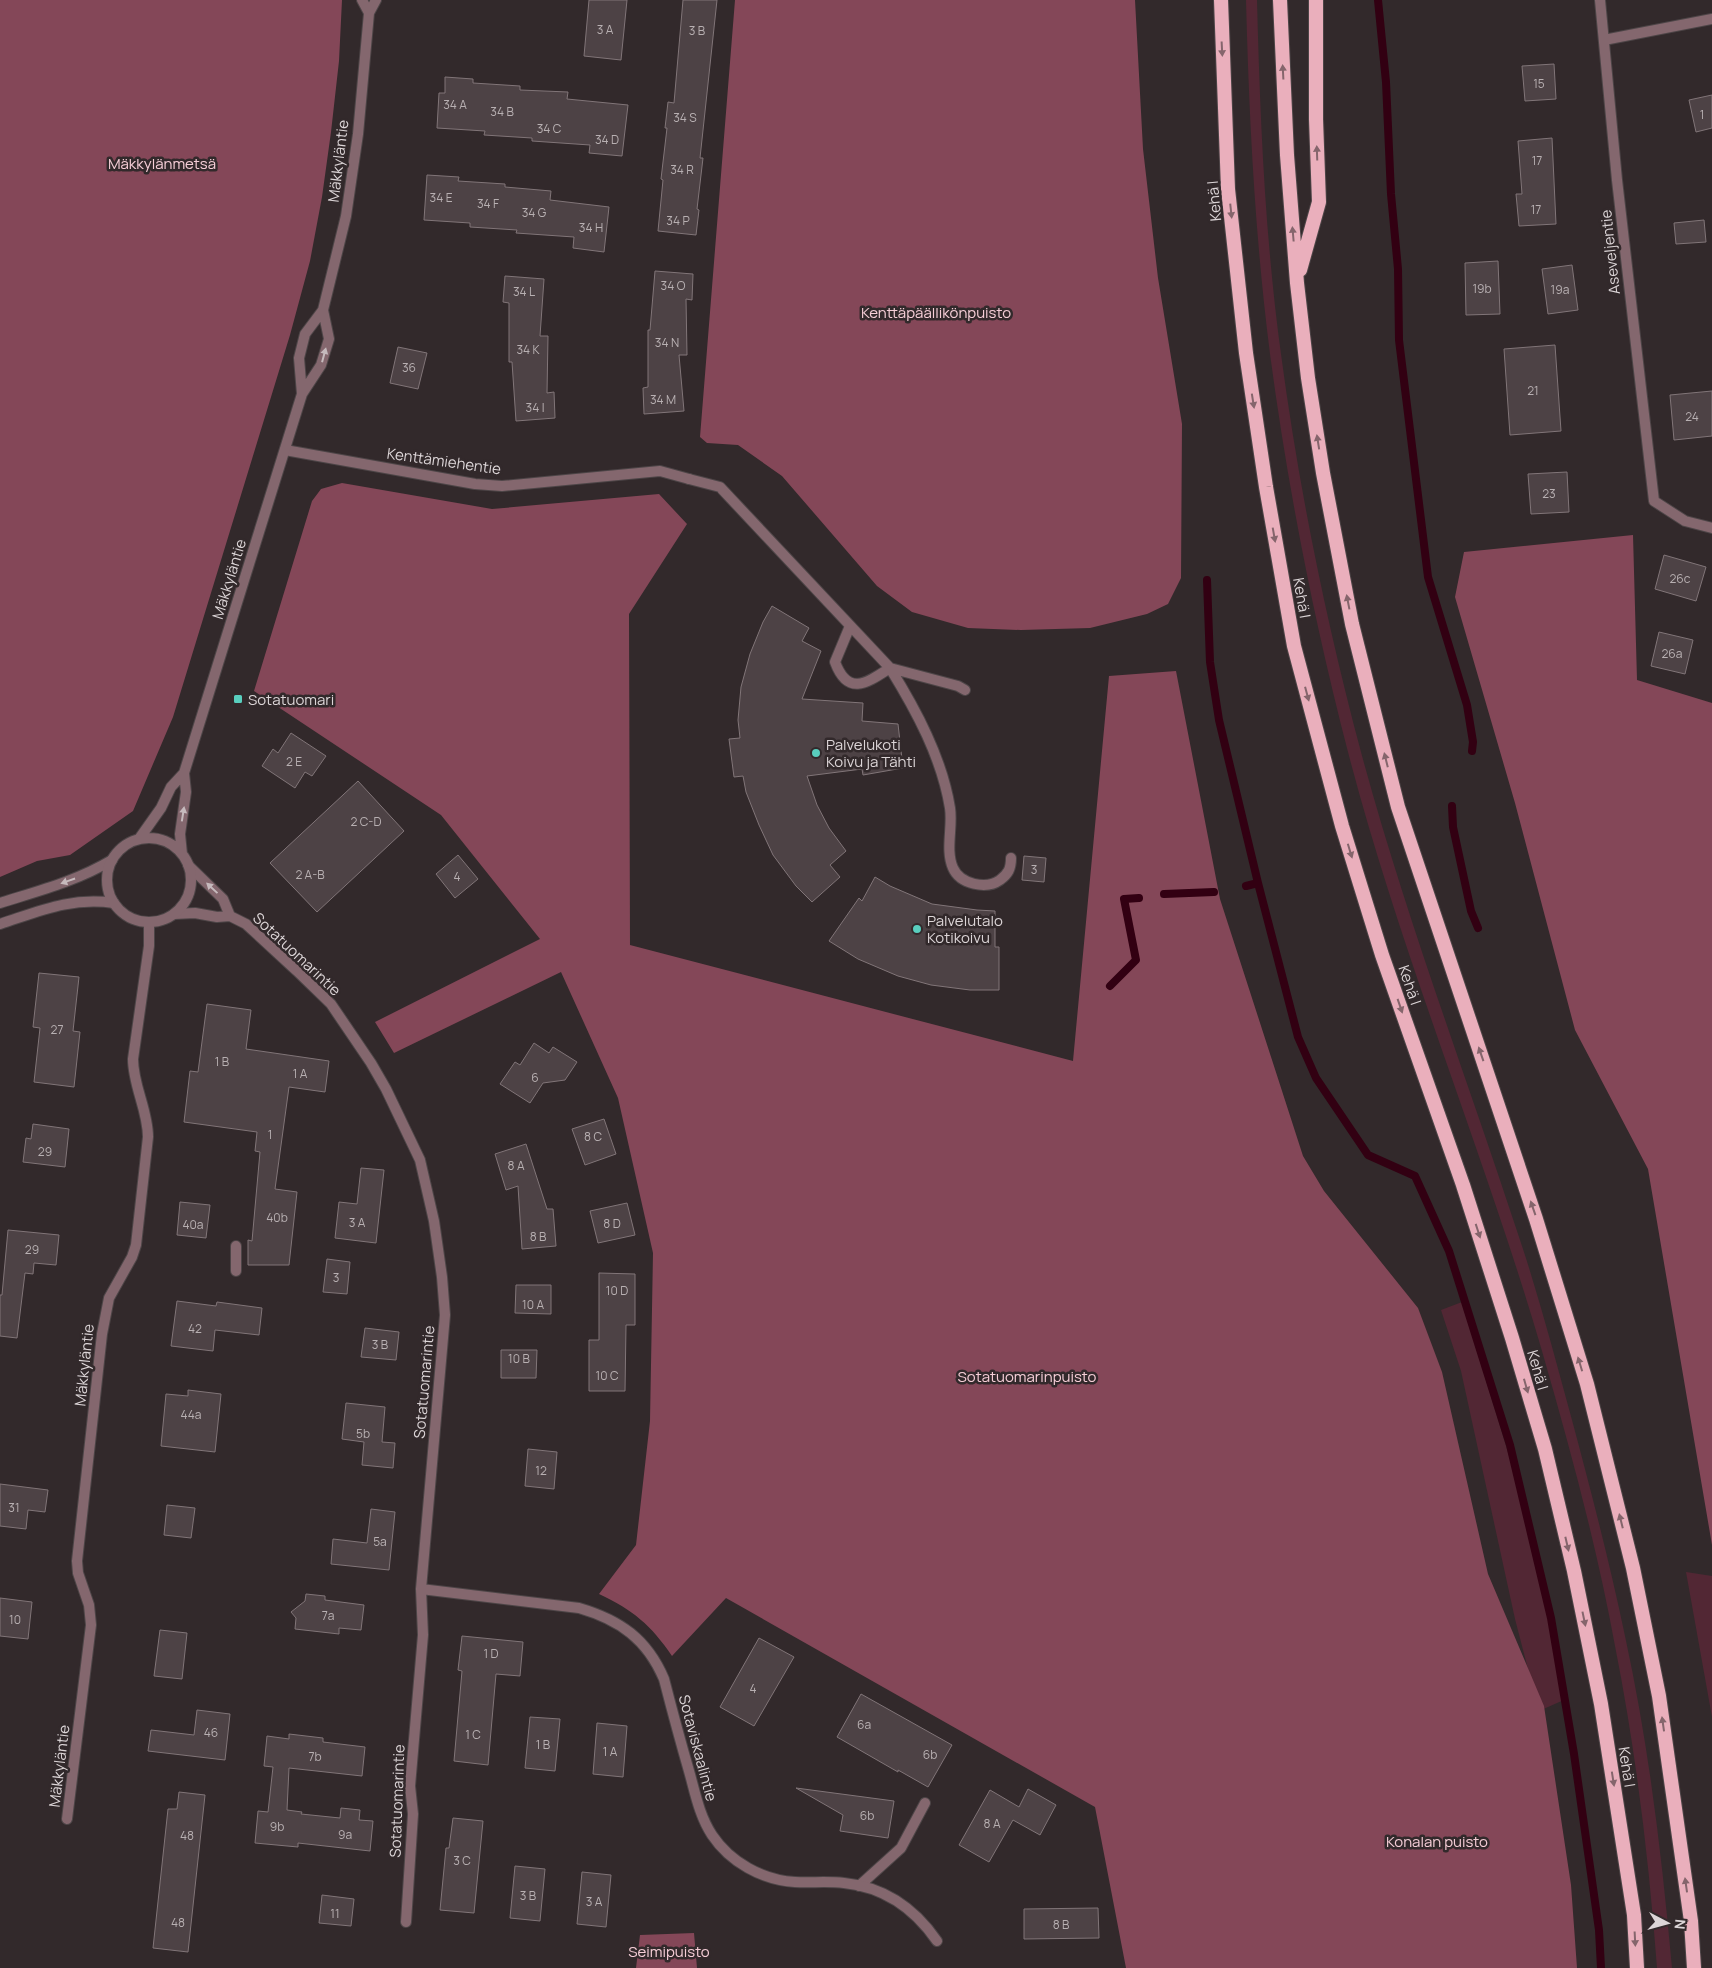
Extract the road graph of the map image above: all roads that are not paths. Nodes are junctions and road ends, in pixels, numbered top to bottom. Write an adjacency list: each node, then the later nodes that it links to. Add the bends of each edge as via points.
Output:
1 (362, 0): 7 (street)
2 (376, 0): 7 (street, Mäkkyläntie)
3 (1221, 0): 38 (highway, Kehä I, one-way to 38, via 1228,189 1246,353 1294,646 1382,954 1463,1185 1545,1449 1601,1704 1634,1915)
4 (1280, 0): 10 (highway, one-way to 4)
5 (1316, 0): 10 (highway, one-way to 5, via 1319,202)
6 (1600, 0): 9 (street, Aseveljentie)
7 (369, 13): 11 (street, Mäkkyläntie, via 358,134 346,216)
8 (1712, 19): 9 (street)
9 (1604, 40): 14 (street, Aseveljentie, via 1654,501 1685,521)
10 (1297, 283): 39 (highway, one-way to 10, via 1691,1921 1660,1706 1633,1568 1587,1384 1536,1219 1398,807 1350,615 1323,473)
11 (323, 310): 12 (street, Mäkkyläntie, via 305,334 299,358); 12 (street, Mäkkyläntie, one-way to 11, via 321,366 329,339)
12 (302, 394): 13 (street, Mäkkyläntie)
13 (285, 450): 15 (street, Kenttämiehentie, via 475,484 502,486 660,471 720,488); 18 (street, Mäkkyläntie)
14 (1712, 528)
15 (850, 626): 16 (street, Kenttämiehentie); 16 (street, via 835,662 840,676 848,682 866,683)
16 (890, 668): 17 (street); 21 (street, Kenttämiehentie, via 912,703 942,776 950,808 953,869 964,881 980,885 996,883 1006,876)
17 (965, 690)
18 (184, 773): 19 (street, Mäkkyläntie, via 171,787); 20 (street, Mäkkyläntie, one-way to 18)
19 (139, 839): 20 (street, via 163,840); 22 (street, via 128,843)
20 (182, 854): 23 (street)
21 (1011, 858)
22 (112, 860): 24 (street, one-way to 24, via 73,880); 25 (street, via 107,882 108,893)
23 (188, 865): 26 (street, via 191,875 188,897); 27 (street, Sotatuomarintie, one-way to 23, via 223,899)
24 (0, 903)
25 (114, 903): 28 (street, via 129,917); 29 (street, via 80,901)
26 (174, 914): 27 (street, Sotatuomarintie); 28 (street)
27 (230, 916): 32 (street, Sotatuomarintie, via 246,924 331,1004 386,1089 420,1160 434,1221 445,1315)
28 (149, 922): 34 (street, Mäkkyläntie, via 149,946 133,1059 133,1071 148,1121 148,1137 136,1245 109,1298 104,1326 77,1561 91,1625)
29 (0, 924)
30 (236, 1246): 31 (street)
31 (236, 1271)
32 (421, 1589): 35 (street, Sotaviskaalintie, via 579,1608 616,1622 631,1632 648,1649 664,1679 700,1810 709,1831 723,1848 753,1871 780,1880); 36 (street, Sotatuomarintie, via 423,1634 410,1786 414,1814)
33 (925, 1803): 35 (street, via 901,1848)
34 (68, 1819)
35 (859, 1886): 37 (street, Sotaviskaalintie, via 874,1889 902,1904 925,1924)
36 (406, 1922)
37 (937, 1941)
38 (1637, 1968)
39 (1694, 1968)

